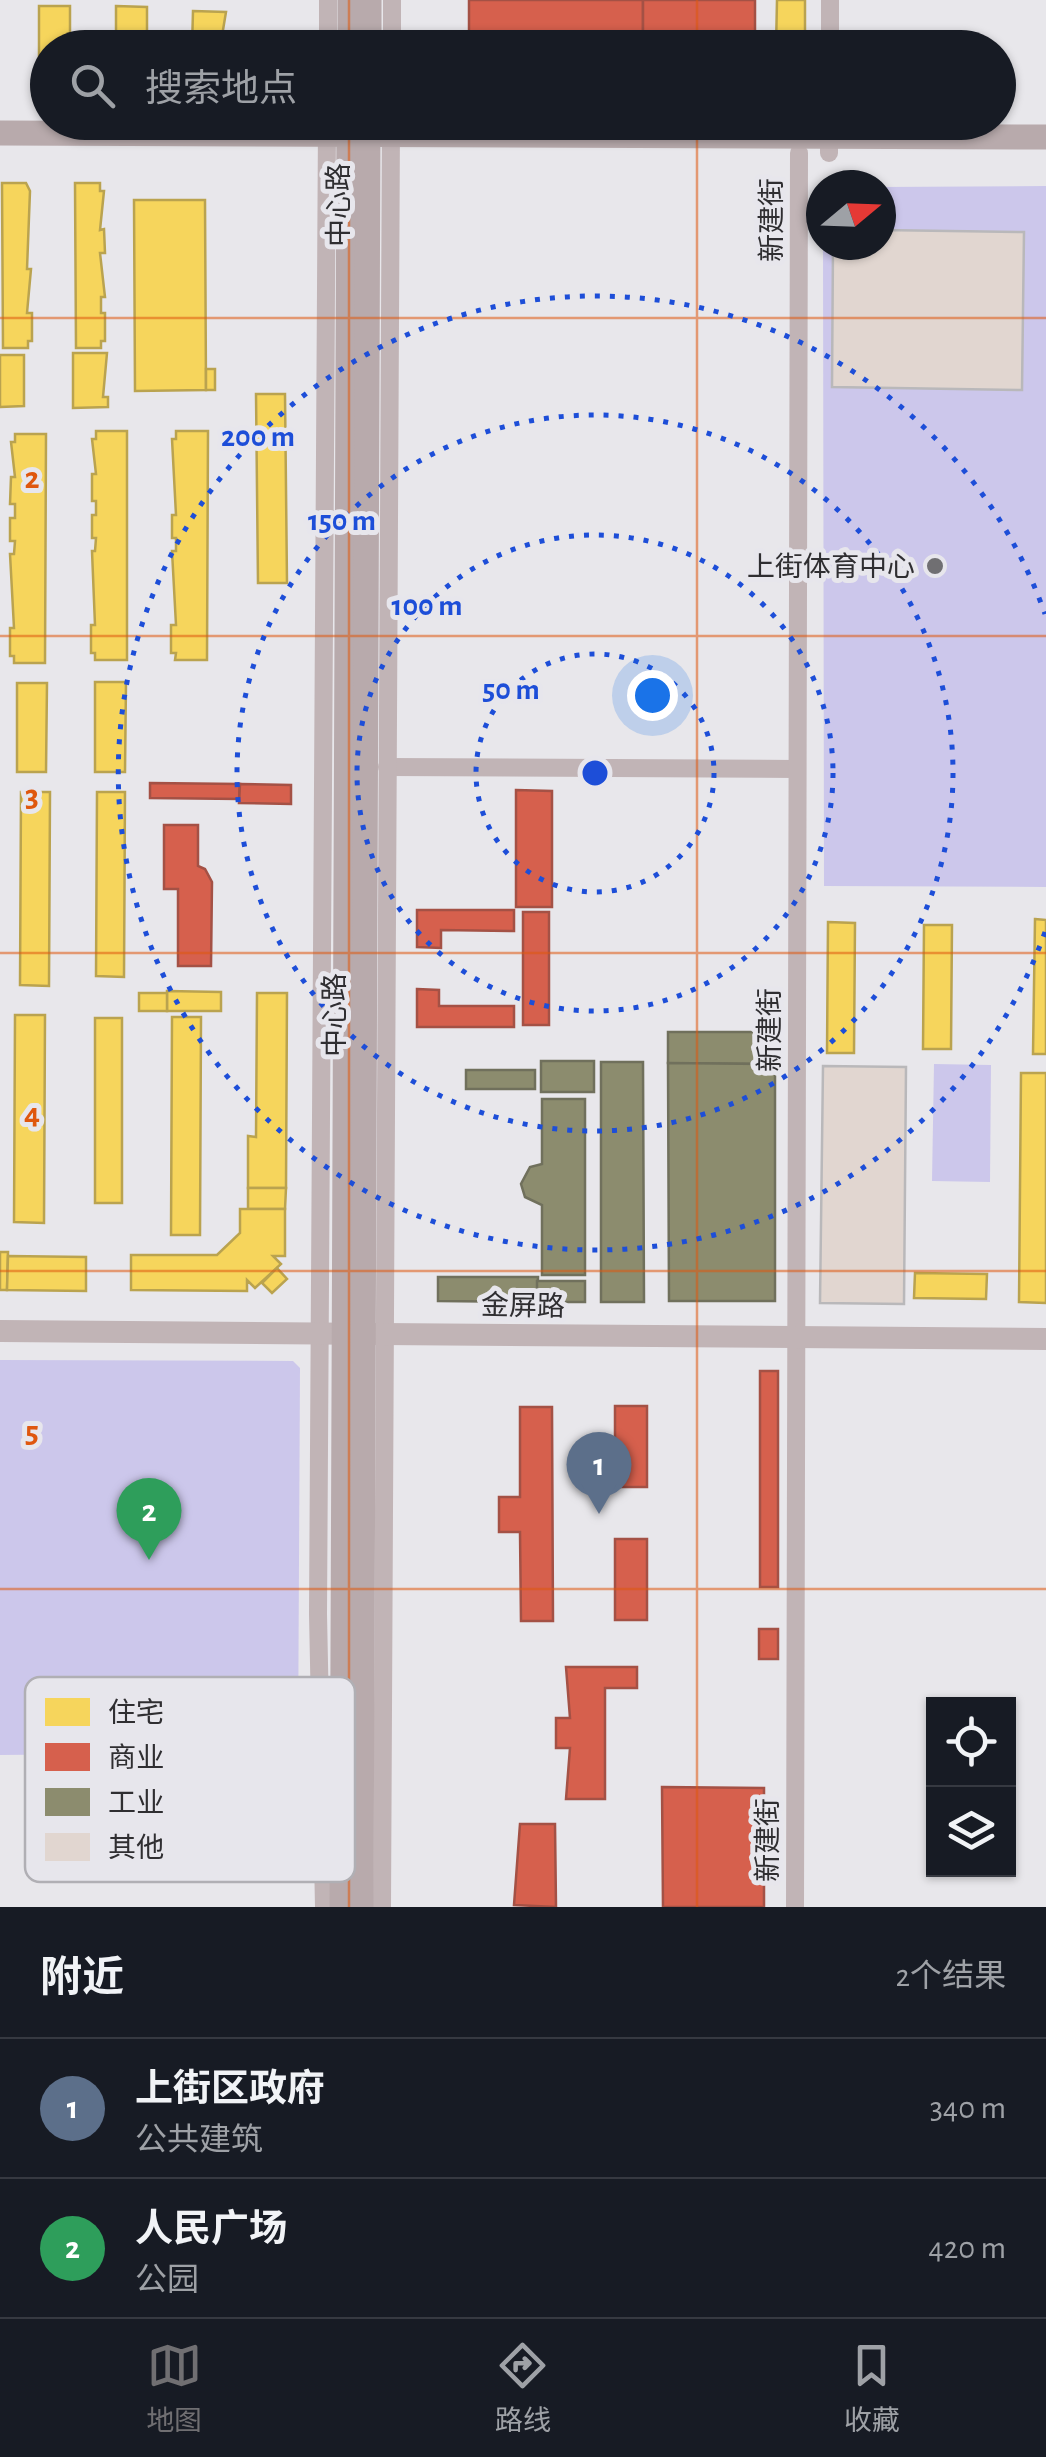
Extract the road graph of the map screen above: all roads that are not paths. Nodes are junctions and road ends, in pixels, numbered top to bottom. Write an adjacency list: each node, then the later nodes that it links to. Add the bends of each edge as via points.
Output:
1 (328, 0): 6 (street)
2 (350, 0): 7 (main road)
3 (369, 0): 8 (main road)
4 (392, 0): 9 (street)
5 (830, 0): 10 (street)
6 (328, 30)
7 (350, 30)
8 (369, 30)
9 (392, 30)
10 (830, 30)
11 (0, 133): 12 (main road)
12 (30, 133)
13 (1016, 137): 14 (main road)
14 (1046, 137)
15 (256, 140): 21 (main road)
16 (359, 140): 24 (street)
17 (359, 140): 27 (main road, 中心路)
18 (463, 140): 22 (main road)
19 (823, 140): 22 (main road)
20 (867, 140): 23 (main road)
21 (0, 150)
22 (799, 153): 25 (street, 新建街)
23 (1046, 154)
24 (387, 767): 25 (street); 27 (street)
25 (798, 769): 28 (street, 新建街)
26 (0, 1331): 27 (street, 金屏路)
27 (353, 1333): 28 (street, 金屏路); 30 (street, via 318,1614); 31 (main road, 中心路); 36 (main road, 中心路); 37 (street)
28 (796, 1337): 29 (street, 金屏路); 38 (street, 新建街)
29 (1046, 1339)
30 (319, 1677)
31 (346, 1677)
32 (323, 1882): 34 (street)
33 (342, 1882): 35 (main road, 中心路)
34 (324, 1907)
35 (342, 1907)
36 (361, 1907)
37 (382, 1907)
38 (794, 1907)

